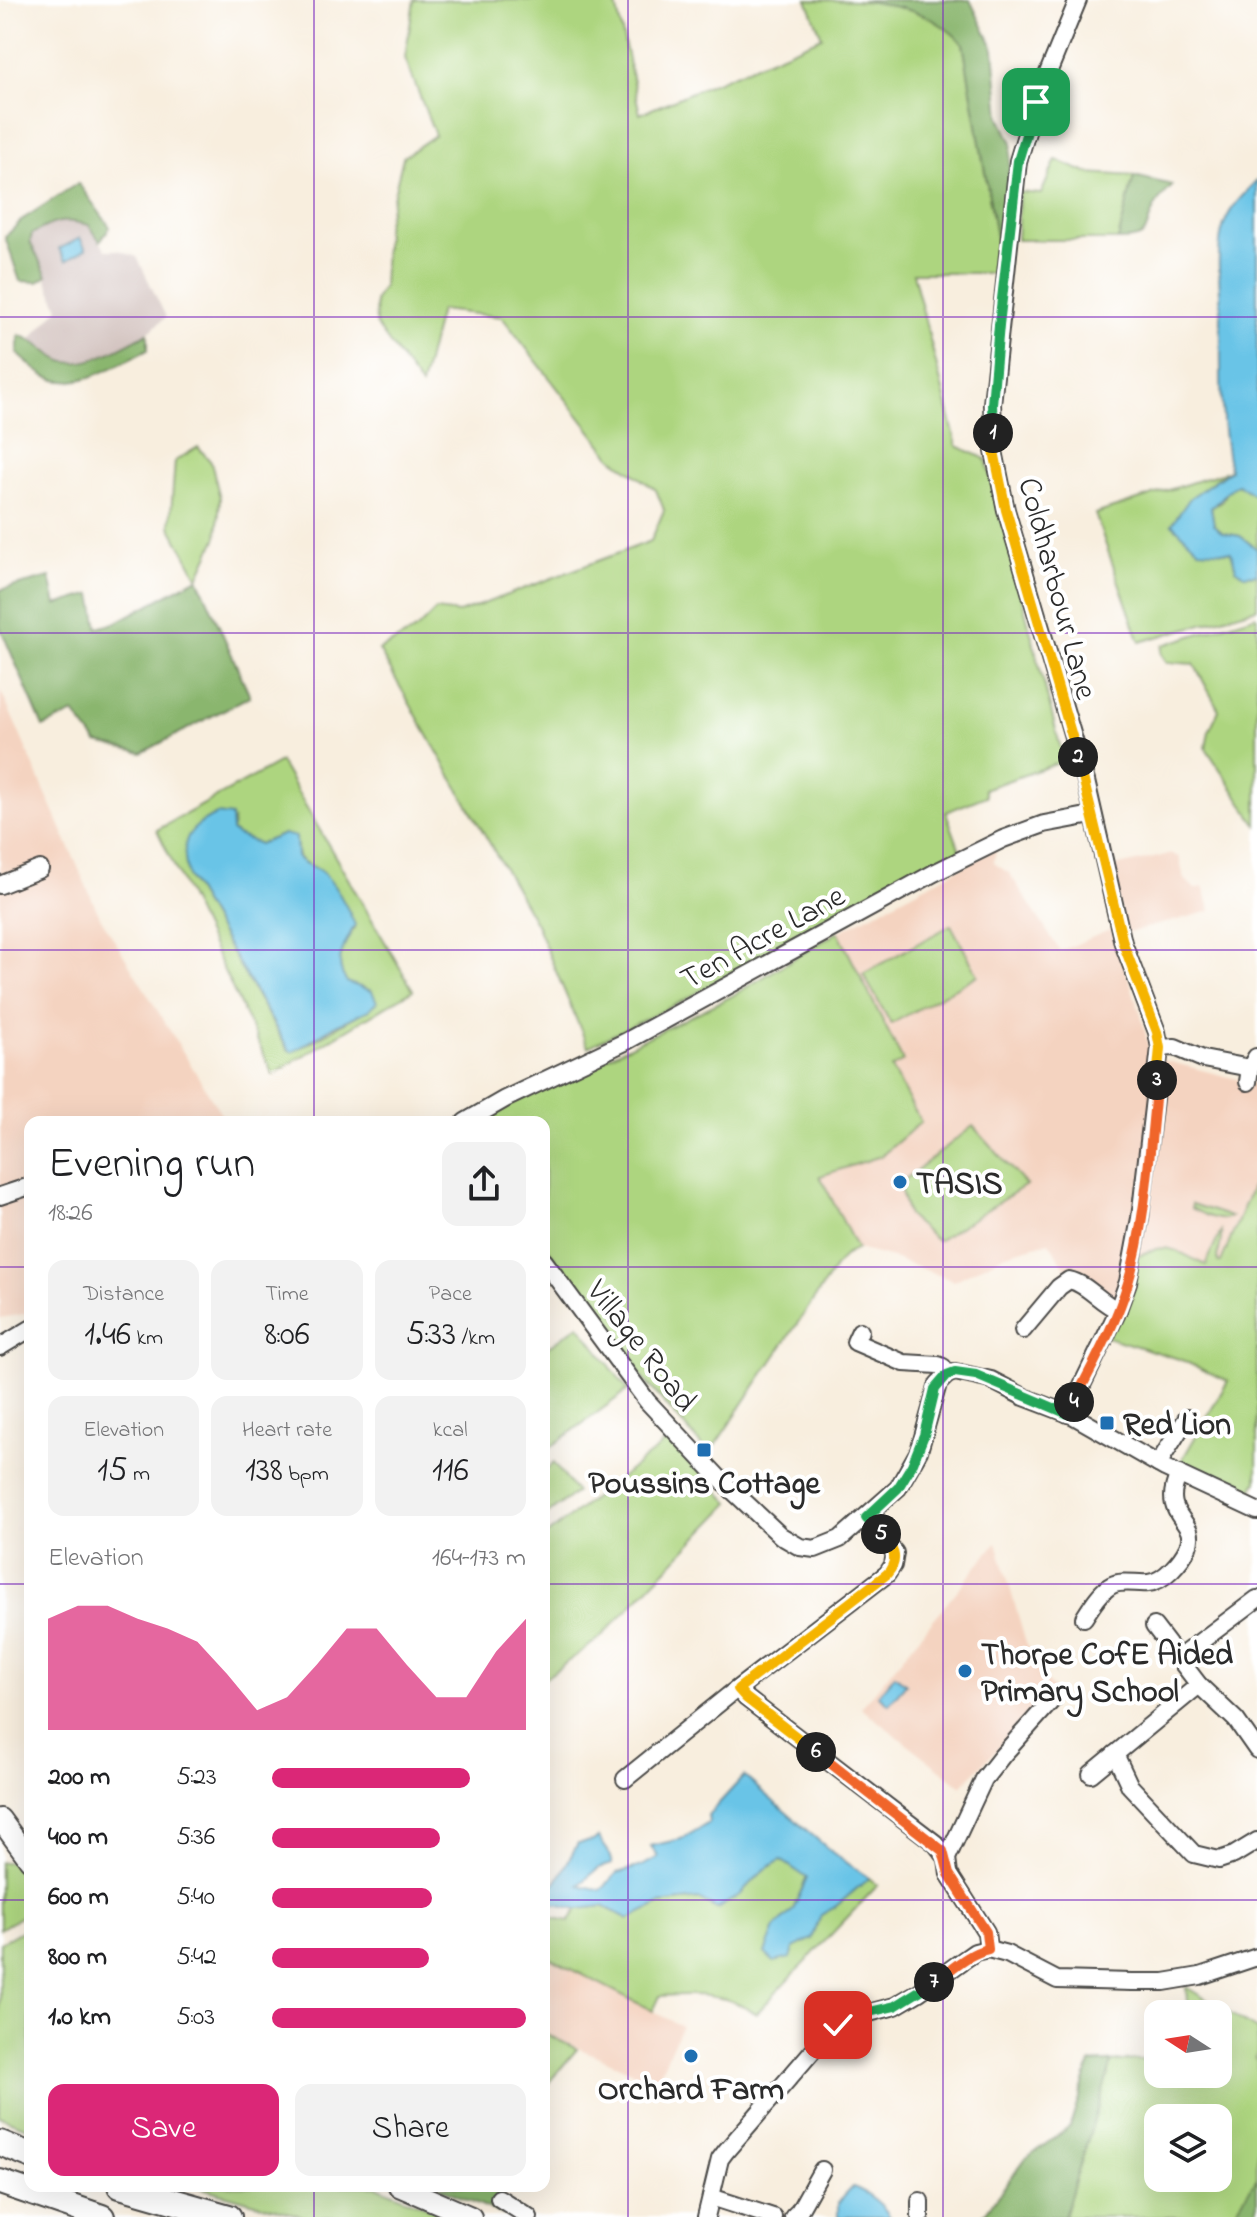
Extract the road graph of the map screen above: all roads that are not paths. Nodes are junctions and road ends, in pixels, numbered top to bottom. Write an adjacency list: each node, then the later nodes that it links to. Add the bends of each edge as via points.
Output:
1 (1078, 0): 2 (street, Coldharbour Lane, via 1018,161 992,404 994,451 1006,510)
2 (1092, 815): 5 (street, Coldharbour Lane, via 1123,943); 7 (street, Ten Acre Lane, via 1003,839 625,1042)
3 (40, 869): 4 (street)
4 (0, 885)
5 (1160, 1048): 6 (street, via 1175,1047); 11 (street, Coldharbour Lane, via 1140,1218)
6 (1251, 1069)
7 (475, 1116)
8 (24, 1188): 9 (street)
9 (0, 1196)
10 (550, 1269): 22 (street, Village Road, via 647,1401 781,1536 815,1549)
11 (1118, 1310): 12 (street, via 1069,1280); 17 (street, Coldharbour Lane)
12 (1023, 1330)
13 (860, 1331): 16 (street, via 855,1342 904,1363 938,1365)
14 (24, 1333): 15 (street)
15 (0, 1347)
16 (947, 1375): 17 (street, via 976,1375); 22 (street, Village Road, via 935,1389 908,1473)
17 (1068, 1414): 19 (street)
18 (1187, 1418): 19 (street)
19 (1158, 1464): 20 (street)
20 (1179, 1474): 21 (street); 24 (street, via 1171,1499 1190,1532 1183,1556 1154,1582 1117,1583 1089,1598)
21 (1257, 1511)
22 (866, 1518): 28 (street, via 891,1546 892,1569)
23 (1257, 1599): 26 (street)
24 (1084, 1618)
25 (1154, 1626): 26 (street)
26 (1180, 1657): 27 (street)
27 (1199, 1685): 30 (street, via 1236,1720); 31 (street)
28 (738, 1689): 33 (street); 37 (street, via 935,1843)
29 (1053, 1699): 37 (street, via 984,1779)
30 (1257, 1750)
31 (1115, 1754): 32 (street); 35 (street, via 1130,1786 1194,1854 1219,1860)
32 (1091, 1774)
33 (625, 1779)
34 (0, 1819): 36 (main road)
35 (1257, 1841)
36 (24, 1852)
37 (947, 1858): 38 (street, via 949,1874 986,1932)
38 (988, 1949): 39 (street, via 1066,1981 1164,1982); 48 (street, via 975,1952 895,2006 850,2018 828,2033 720,2159)
39 (1257, 1957)
40 (0, 2143): 41 (highway)
41 (24, 2153)
42 (822, 2170): 56 (street)
43 (0, 2182): 44 (highway)
44 (24, 2190)
45 (29, 2192): 50 (highway)
46 (141, 2192): 51 (highway)
47 (413, 2192): 52 (main road)
48 (711, 2197): 54 (street); 55 (street)
49 (499, 2198): 53 (street)
50 (102, 2217)
51 (229, 2217)
52 (471, 2217)
53 (529, 2217)
54 (706, 2217)
55 (773, 2217)
56 (793, 2217)

